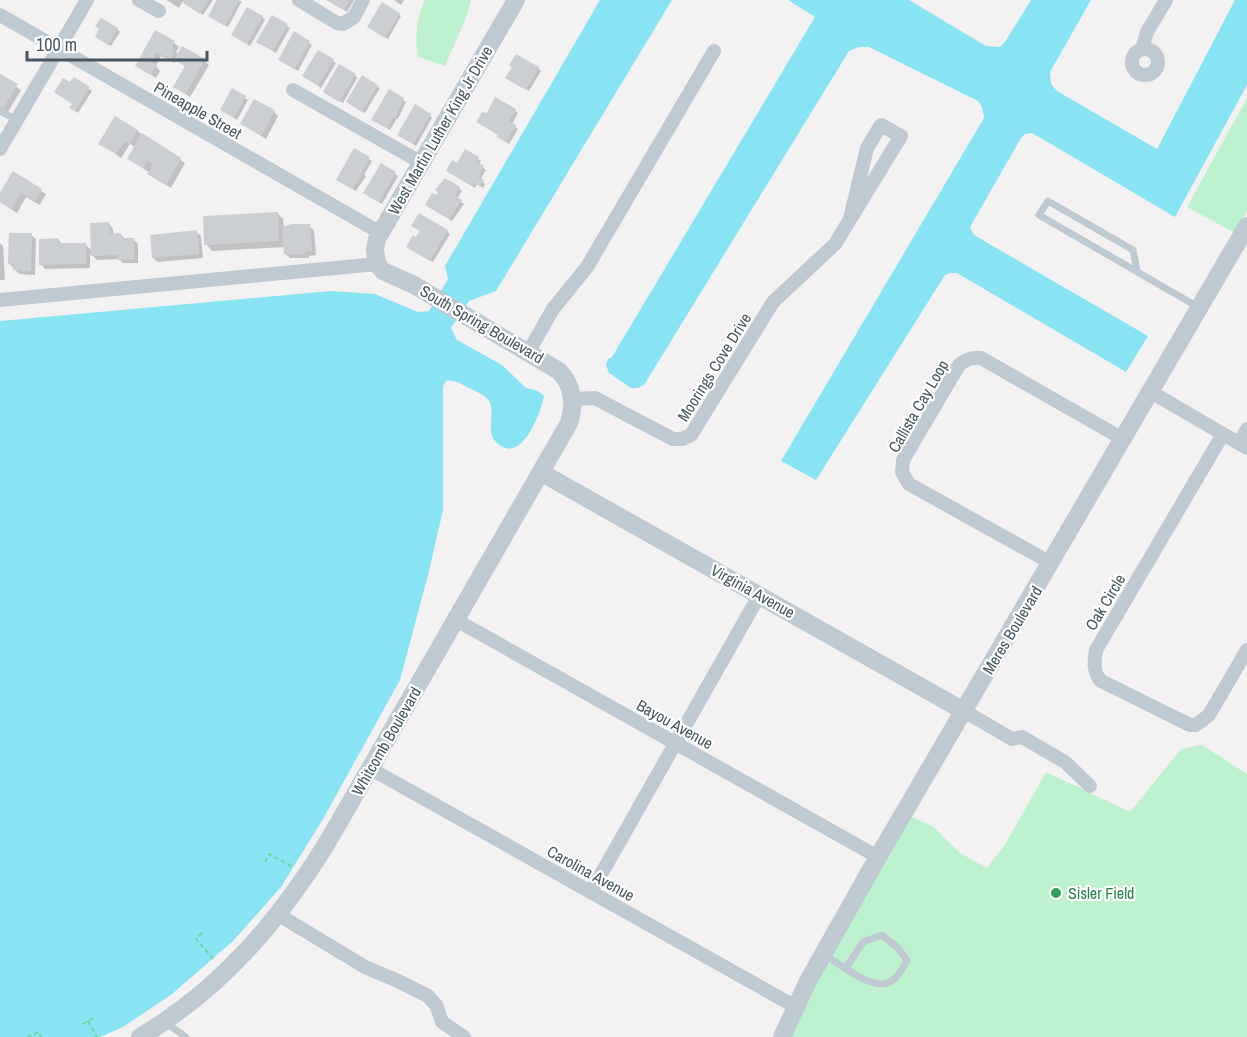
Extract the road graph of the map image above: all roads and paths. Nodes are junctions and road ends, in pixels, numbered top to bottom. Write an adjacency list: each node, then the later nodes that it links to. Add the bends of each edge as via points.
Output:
1 (87, 0): 9 (street)
2 (139, 0): 7 (street)
3 (299, 0): 4 (street, via 343,24 354,17)
4 (363, 0)
5 (516, 0): 16 (street, West Martin Luther King Jr Drive)
6 (1166, 0): 10 (street, via 1147,32)
7 (159, 11)
8 (0, 15): 9 (street, Pineapple Street)
9 (59, 49): 14 (street); 19 (street, Pineapple Street)
10 (1143, 49)
11 (714, 51): 24 (street, via 587,267 553,309)
12 (293, 90): 16 (street)
13 (0, 111): 14 (lane)
14 (17, 120): 15 (street)
15 (0, 149)
16 (422, 163): 19 (street, West Martin Luther King Jr Drive)
17 (850, 219): 17 (street, Moorings Cove Drive, via 867,148 881,125 901,136); 26 (street, Moorings Cove Drive, via 835,244 773,303 691,435 673,439 595,398)
18 (1247, 226): 23 (street, Meres Boulevard)
19 (381, 233): 20 (street, West Martin Luther King Jr Drive, via 375,244)
20 (377, 264): 22 (street); 24 (street, South Spring Boulevard, via 388,274 407,281)
21 (1137, 271): 21 (lane, via 1039,215 1048,201 1132,250); 23 (lane)
22 (0, 300)
23 (1200, 308): 25 (street, Meres Boulevard)
24 (528, 351): 26 (street, South Spring Boulevard, via 559,370)
25 (1151, 392): 28 (street); 29 (street, Meres Boulevard)
26 (572, 399): 31 (street, Whitcomb Boulevard, via 569,423)
27 (1247, 429): 30 (street)
28 (1223, 434): 30 (street); 35 (street, Oak Circle, via 1096,650 1094,668 1101,681 1196,725 1209,715)
29 (1123, 439): 32 (street, Meres Boulevard); 32 (street, Callista Cay Loop, via 974,357 959,365 903,460 902,472 909,484)
30 (1243, 446)
31 (542, 473): 33 (street, Virginia Avenue); 34 (street, Whitcomb Boulevard)
32 (1051, 563): 36 (street, Meres Boulevard)
33 (760, 594): 36 (street, Virginia Avenue); 37 (street)
34 (456, 620): 37 (street, Bayou Avenue); 38 (street, Whitcomb Boulevard)
35 (1246, 654)
36 (964, 711): 39 (street, via 1012,739 1022,737 1065,762); 40 (street, Meres Boulevard)
37 (675, 744): 40 (street, Bayou Avenue); 43 (street)
38 (370, 769): 43 (street, Carolina Avenue); 44 (street, Whitcomb Boulevard)
39 (1090, 786)
40 (878, 857): 46 (street, Meres Boulevard)
41 (265, 862): 42 (path, via 269,854)
42 (301, 871)
43 (591, 892): 49 (street, Carolina Avenue)
44 (279, 915): 52 (street, Whitcomb Boulevard, via 235,963); 59 (street, via 365,967 428,996 442,1022)
45 (202, 933): 47 (path, via 196,939)
46 (823, 954): 48 (lane); 49 (street, Meres Boulevard)
47 (217, 963)
48 (846, 968): 48 (lane, via 873,984 892,982 907,960 882,935 863,942)
49 (796, 1007): 60 (street, Meres Boulevard)
50 (93, 1018): 51 (path)
51 (88, 1021): 53 (path); 56 (path)
52 (164, 1021): 57 (street, Whitcomb Boulevard); 58 (lane)
53 (83, 1024)
54 (27, 1037): 55 (path, via 39,1032)
55 (41, 1037)
56 (97, 1037)
57 (140, 1037)
58 (186, 1037)
59 (464, 1037)
60 (782, 1037)

